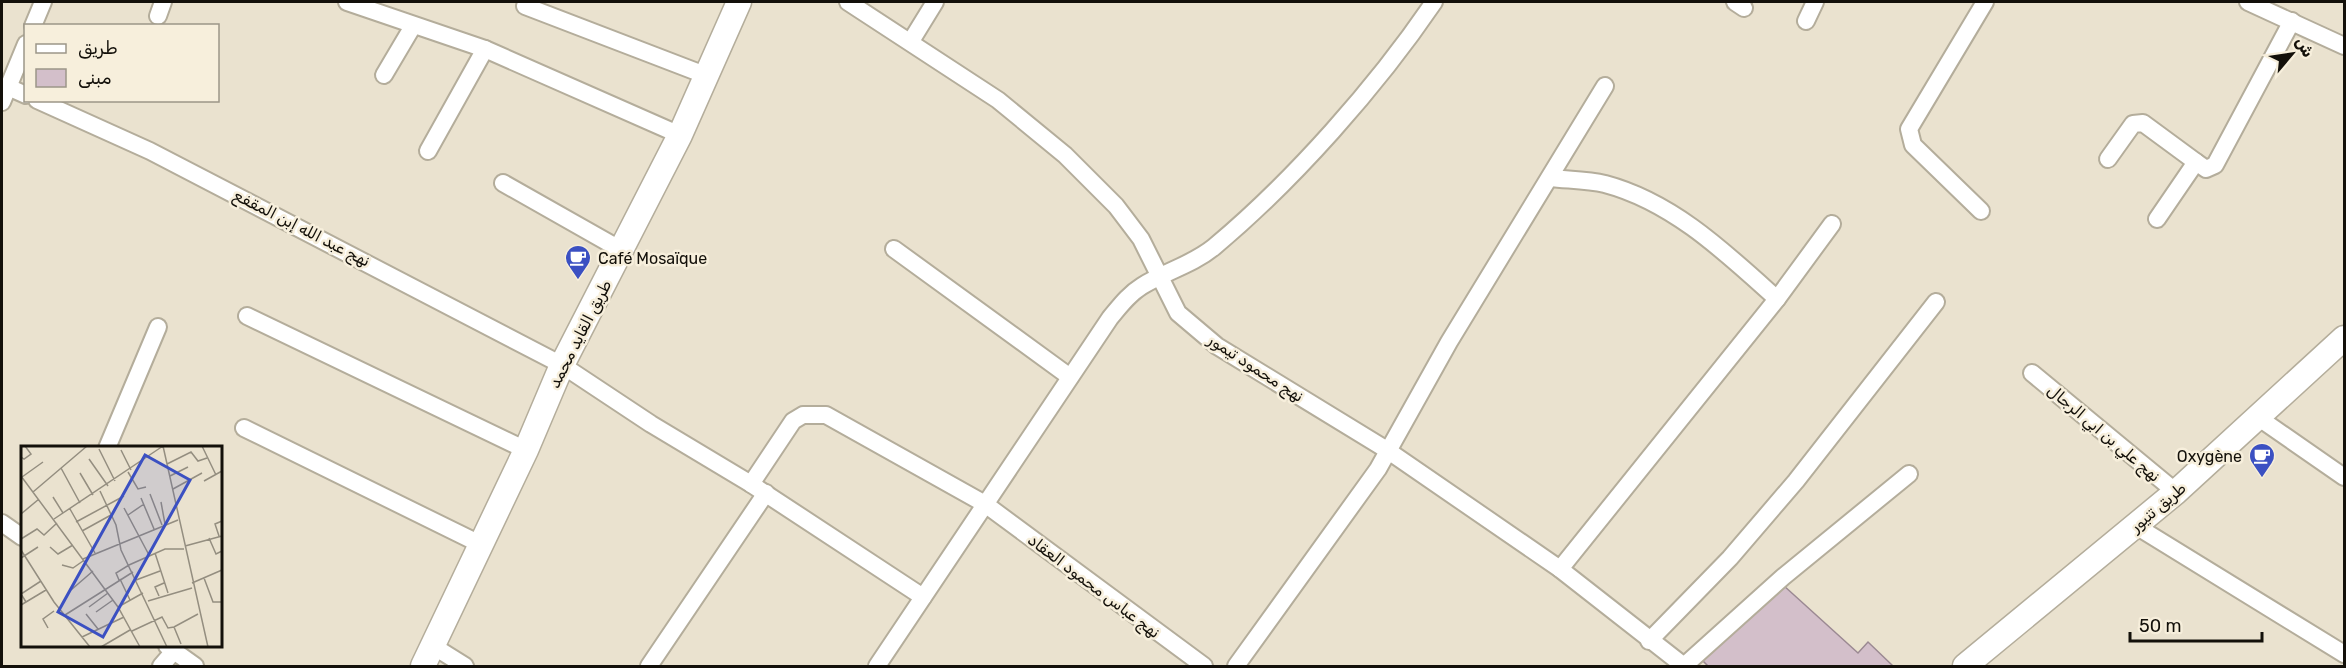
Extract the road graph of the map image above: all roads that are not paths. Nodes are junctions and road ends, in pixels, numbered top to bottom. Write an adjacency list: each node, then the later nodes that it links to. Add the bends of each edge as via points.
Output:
1 (43, 2): 13 (street)
2 (347, 2): 14 (street)
3 (739, 2): 20 (main road, طريق القايد محمد)
4 (848, 2): 15 (street, نهج محمود تيمور)
5 (935, 2): 15 (street)
6 (1434, 2): 36 (street, via 1407,42 1356,103 1266,198 1204,255)
7 (1815, 2): 11 (street)
8 (1986, 2): 31 (street, via 1910,129 1913,145)
9 (2248, 2): 12 (street)
10 (525, 6): 20 (street)
11 (1806, 21)
12 (2292, 21): 16 (street); 28 (street, via 2216,165 2206,169)
13 (34, 24)
14 (413, 26): 18 (street); 19 (street)
15 (911, 41): 36 (street, نهج محمود تيمور, via 998,100 1065,155 1116,206 1141,239)
16 (2344, 46)
17 (24, 49): 22 (street)
18 (485, 50): 25 (street); 26 (street)
19 (384, 75)
20 (705, 75): 25 (main road, طريق القايد محمد)
21 (1605, 86): 29 (street)
22 (5, 95): 23 (street)
23 (24, 95)
24 (41, 102): 42 (street, نهج عبد الله إبن المقفع, via 160,156)
25 (680, 135): 35 (main road, طريق القايد محمد)
26 (428, 151)
27 (2108, 159): 28 (street, via 2133,124 2143,123)
28 (2196, 162): 32 (street)
29 (1550, 178): 37 (street, via 1603,184 1665,208 1735,261); 49 (street)
30 (503, 183): 35 (street)
31 (1981, 210)
32 (2157, 219)
33 (1833, 224): 37 (street)
34 (894, 249): 44 (street)
35 (623, 251): 42 (main road, طريق القايد محمد)
36 (1161, 277): 44 (street, via 1128,297); 49 (street, نهج محمود تيمور, via 1178,313 1217,346)
37 (1777, 299): 60 (street)
38 (1936, 302): 62 (street, via 1789,490)
39 (247, 316): 48 (street)
40 (158, 327): 47 (street)
41 (2344, 338): 45 (main road, طريق تنيور)
42 (562, 365): 48 (main road, طريق القايد محمد); 52 (street, نهج عبد الله إبن المقفع)
43 (2032, 374): 53 (street, نهج علي بن ابي الرجال)
44 (1070, 376): 55 (street)
45 (2259, 418): 51 (street); 53 (main road, طريق تنيور)
46 (244, 428): 59 (street)
47 (106, 446)
48 (526, 450): 59 (main road, طريق القايد محمد)
49 (1387, 450): 60 (street, نهج محمود تيمور); 72 (street, via 1363,493)
50 (1909, 474): 73 (street, via 1783,577)
51 (2344, 477)
52 (751, 484): 54 (street, نهج عبد الله إبن المقفع); 55 (street, نهج عباس محمود العقاد, via 793,421 814,413 843,423)
53 (2176, 492): 57 (main road, طريق تنيور)
54 (766, 494): 61 (street, نهج عبد الله إبن المقفع); 69 (street)
55 (985, 504): 61 (street); 71 (street, نهج عباس محمود العقاد)
56 (2, 523): 58 (street)
57 (2136, 526): 64 (street); 74 (main road, طريق تنيور)
58 (21, 536)
59 (480, 544): 65 (main road, طريق القايد محمد)
60 (1560, 569): 62 (street, نهج محمود تيمور)
61 (923, 597): 70 (street)
62 (1649, 641): 73 (street, نهج محمود تيمور)
63 (170, 648): 66 (street); 67 (street)
64 (2344, 654)
65 (428, 656): 68 (street)
66 (161, 666)
67 (195, 666)
68 (465, 666)
69 (649, 666)
70 (877, 666)
71 (1204, 666)
72 (1236, 666)
73 (1684, 666)
74 (1965, 666)

